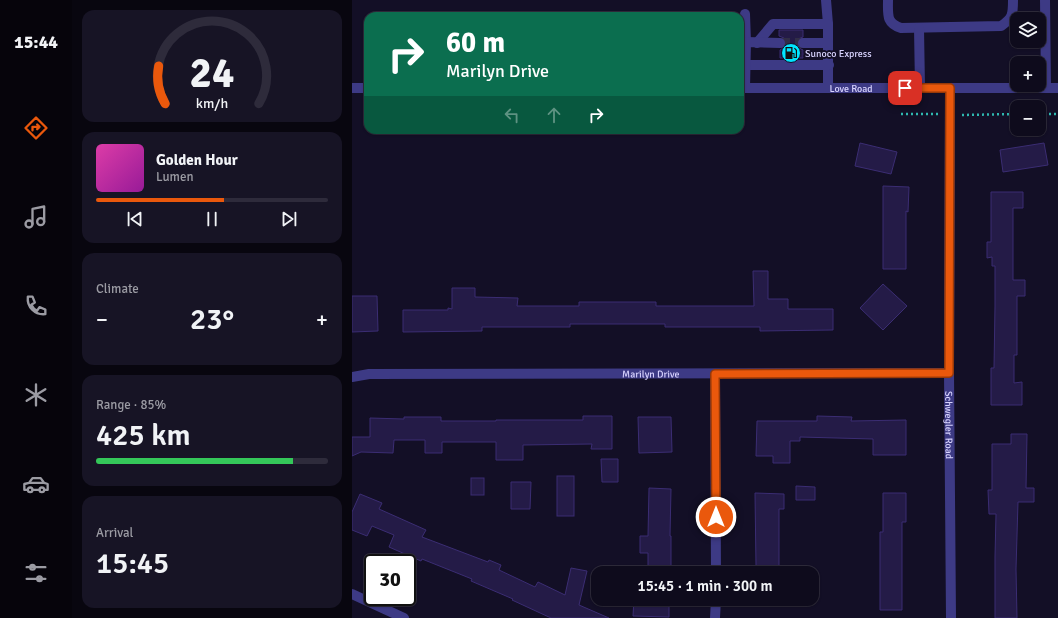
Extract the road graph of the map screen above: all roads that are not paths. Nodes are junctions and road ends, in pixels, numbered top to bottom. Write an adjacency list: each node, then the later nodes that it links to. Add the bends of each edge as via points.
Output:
1 (826, 0): 6 (street)
2 (888, 0): 7 (street, via 889,19 894,26)
3 (1013, 0): 7 (street, via 1013,13 1009,21 1001,26)
4 (1045, 0): 13 (street)
5 (745, 14): 8 (street)
6 (828, 24): 9 (street, via 774,24); 12 (street)
7 (920, 28): 21 (street)
8 (746, 42): 9 (street); 14 (street)
9 (757, 43): 10 (street)
10 (780, 43)
11 (803, 43): 12 (street)
12 (828, 43): 15 (street)
13 (1046, 56)
14 (746, 65): 15 (street); 16 (street)
15 (829, 65): 20 (street)
16 (744, 80)
17 (352, 88): 18 (street)
18 (364, 88)
19 (744, 88): 20 (street, Love Road)
20 (828, 88): 21 (street, Love Road)
21 (920, 88): 22 (street, Love Road)
22 (950, 88): 23 (street, Love Road); 26 (street, Schwegler Road)
23 (1010, 88)
24 (1046, 88): 25 (street, Love Road)
25 (1058, 88)
26 (949, 373): 27 (street, Marilyn Drive); 34 (street, Schwegler Road)
27 (715, 374): 28 (street, Marilyn Drive, via 369,374); 29 (street)
28 (352, 377)
29 (716, 566)
30 (352, 594): 32 (street)
31 (716, 606): 33 (street)
32 (404, 618)
33 (715, 618)
34 (951, 618)

